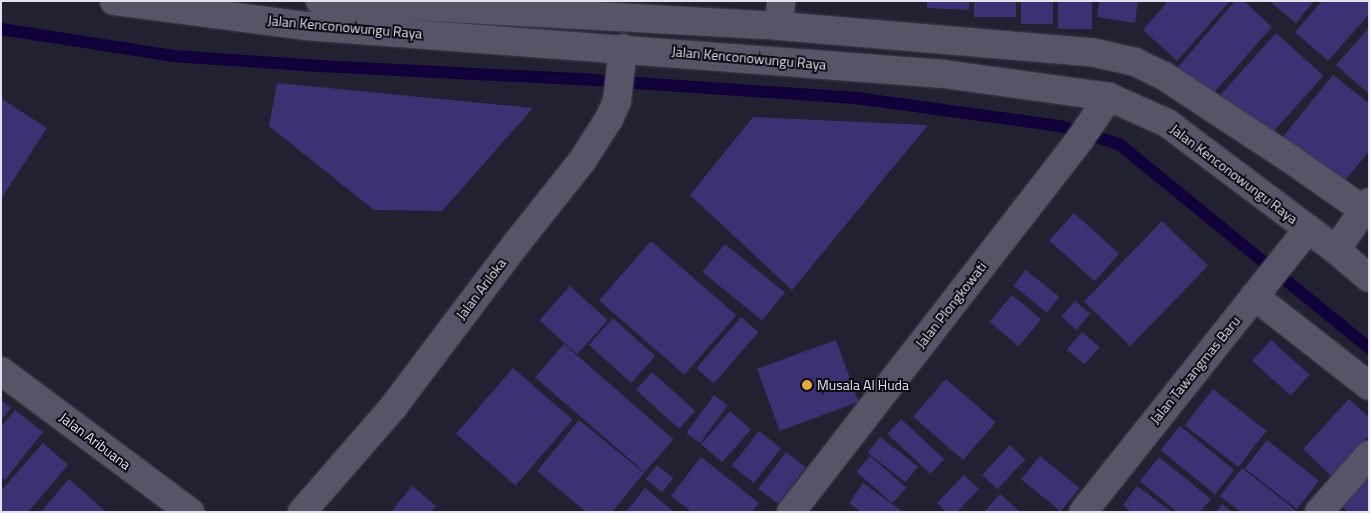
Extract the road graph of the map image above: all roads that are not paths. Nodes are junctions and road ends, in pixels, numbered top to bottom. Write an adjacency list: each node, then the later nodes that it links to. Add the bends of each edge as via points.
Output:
1 (114, 1): 4 (street, Jalan Kenconowungu Raya, via 306,26)
2 (320, 1): 3 (street)
3 (780, 13): 6 (street, via 1091,52 1135,62 1164,76)
4 (622, 57): 5 (street, Jalan Kenconowungu Raya, via 944,74); 15 (street, Jalan Ariloka, via 617,101 582,161 394,406)
5 (1106, 101): 7 (street, Jalan Kenconowungu Raya, via 1167,123); 16 (street, Jalan Plongkowati)
6 (1366, 205): 8 (street)
7 (1305, 233): 8 (street, Jalan Kenconowungu Raya); 10 (street, Jalan Tawangmas Baru)
8 (1336, 250): 9 (street, Jalan Kenconowungu Raya)
9 (1369, 278)
10 (1256, 294): 12 (street); 17 (street, Jalan Tawangmas Baru)
11 (1, 371): 14 (street, Jalan Aribuana)
12 (1369, 386)
13 (1369, 454): 18 (street)
14 (190, 512)
15 (302, 512)
16 (791, 512)
17 (1083, 512)
18 (1319, 512)

